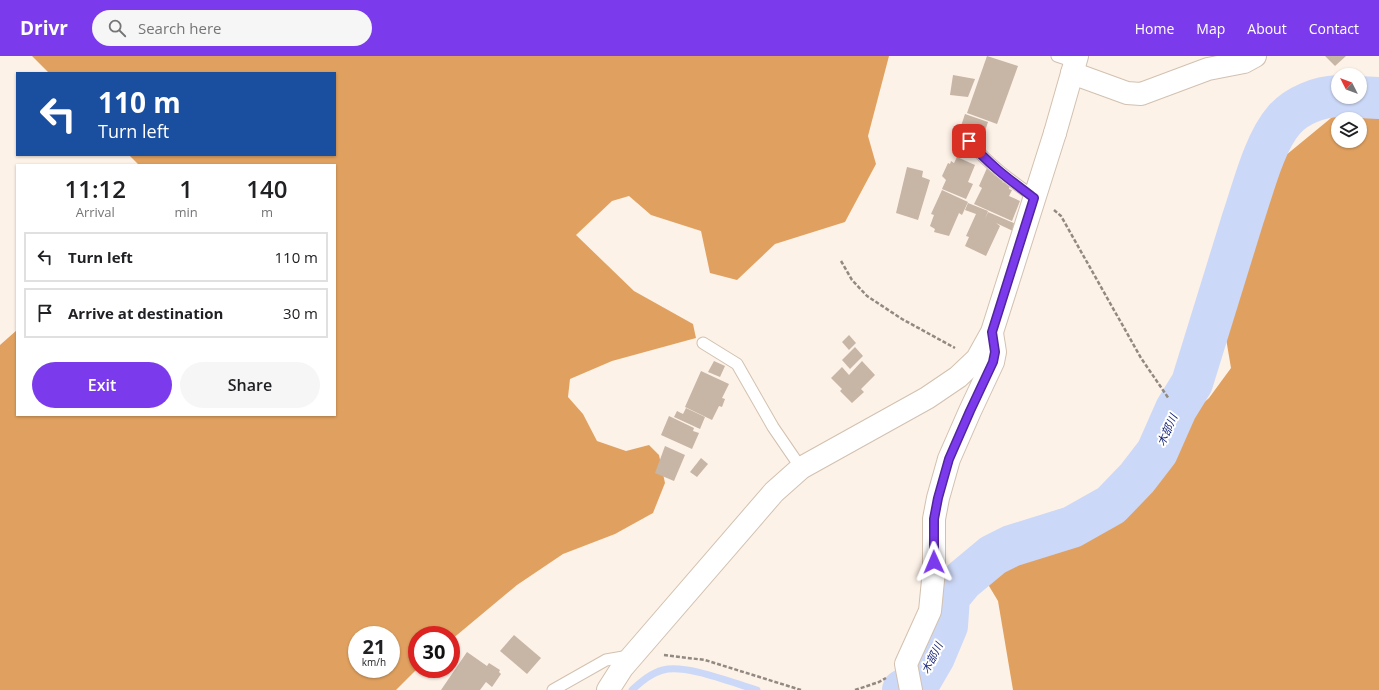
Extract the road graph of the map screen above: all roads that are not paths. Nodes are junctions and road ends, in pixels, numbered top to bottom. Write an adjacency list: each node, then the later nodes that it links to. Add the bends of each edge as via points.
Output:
1 (1255, 56): 2 (street, via 1244,62 1208,69 1141,94 1127,93)
2 (1070, 62): 4 (street, via 1055,133)
3 (969, 141): 4 (lane, via 1003,176)
4 (1034, 198): 5 (street)
5 (992, 332): 7 (street, via 977,359 958,377 927,398); 11 (street, via 995,352 993,362 952,452 938,498 934,519 934,570 930,612 906,664)
6 (703, 343): 7 (lane, via 737,364 772,427)
7 (801, 468): 8 (street, via 774,492)
8 (634, 655): 9 (lane, via 606,660); 10 (street)
9 (553, 690)
10 (608, 690)
11 (911, 690)

